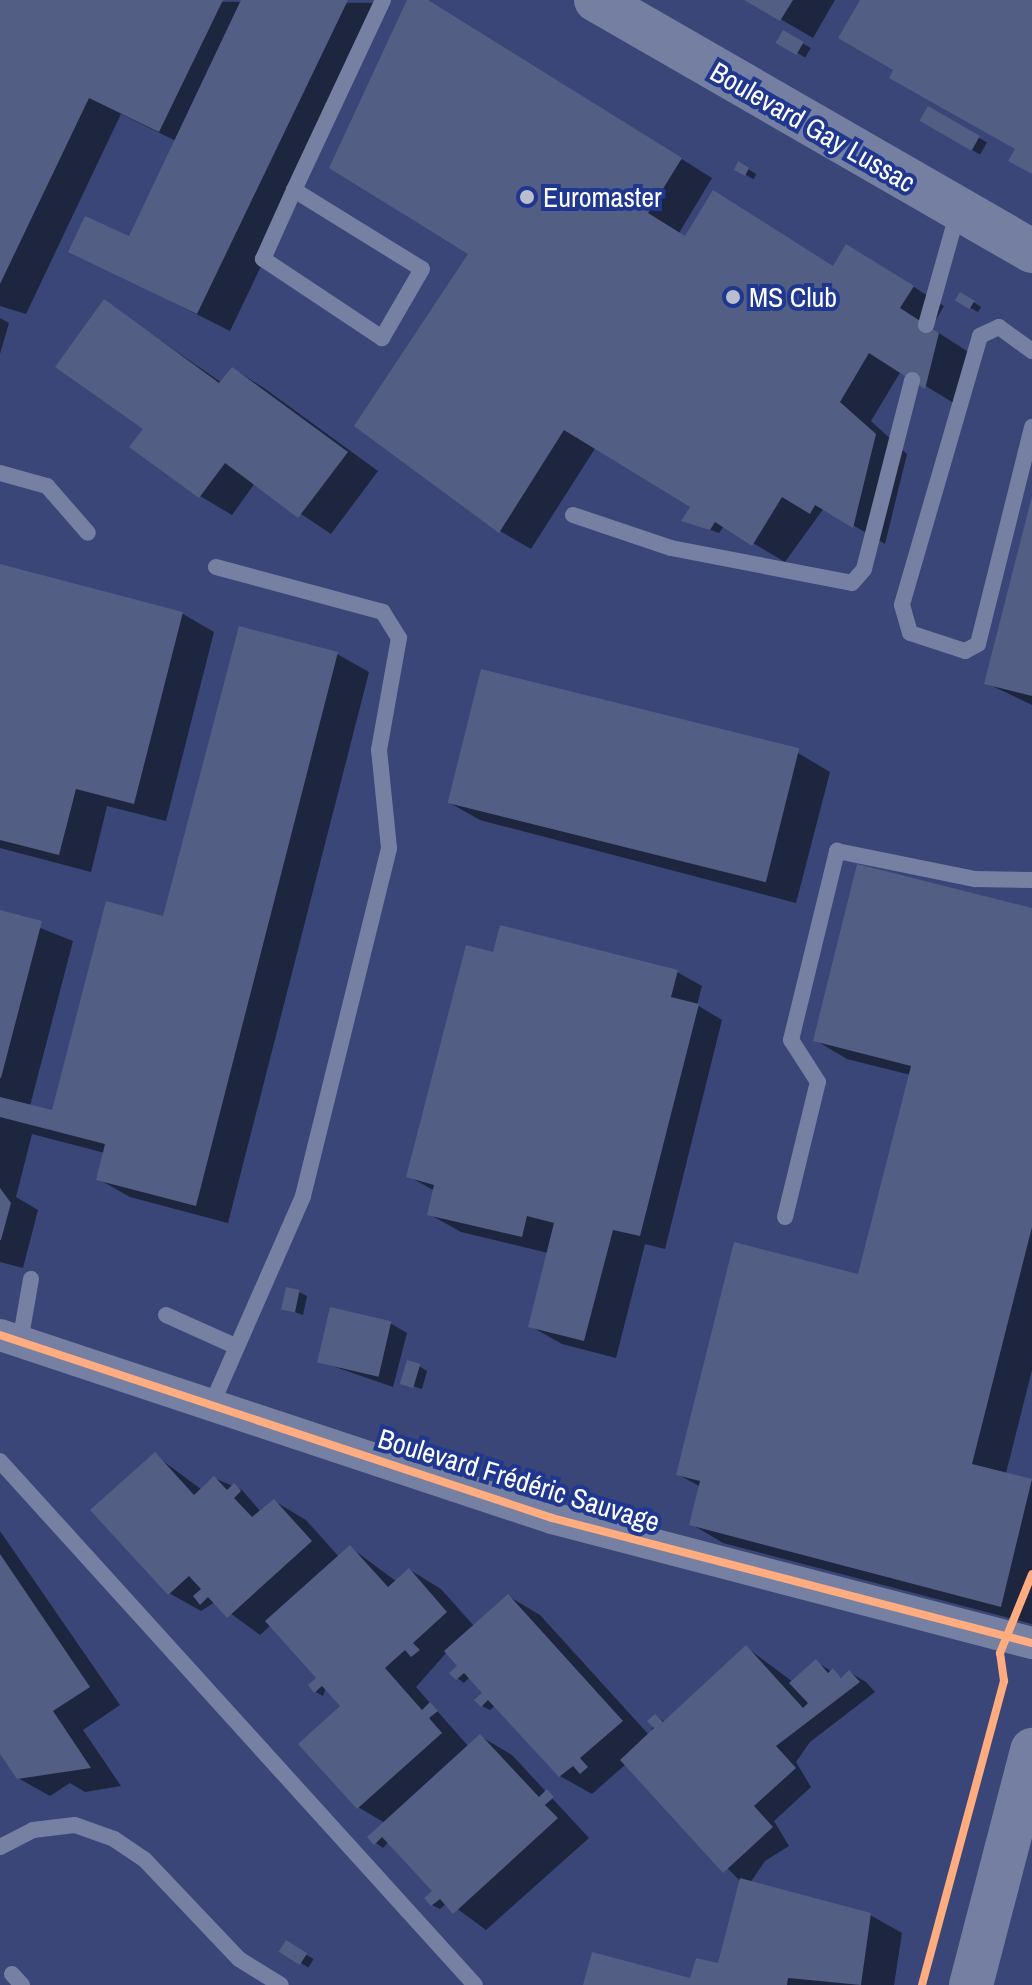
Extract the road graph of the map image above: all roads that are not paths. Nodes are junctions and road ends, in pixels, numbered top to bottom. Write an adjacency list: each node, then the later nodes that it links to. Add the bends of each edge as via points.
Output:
1 (383, 0): 3 (lane)
2 (596, 0): 4 (main road, Boulevard Gay Lussac)
3 (294, 190): 3 (lane, via 263,259 382,338 422,269)
4 (959, 209): 5 (main road, Boulevard Gay Lussac); 6 (lane)
5 (1032, 251)
6 (926, 325)
7 (1032, 351): 9 (lane, via 999,327 980,336 902,605 910,633 965,651 978,644)
8 (912, 380): 11 (lane, via 864,569 852,583 671,548)
9 (1032, 427)
10 (0, 473): 12 (lane, via 47,486)
11 (573, 515)
12 (88, 533)
13 (216, 567): 19 (lane, via 383,612 399,638 379,750 389,848 303,1196)
14 (1032, 880): 15 (lane, via 975,879 837,851 791,1040 818,1082)
15 (785, 1217)
16 (31, 1279): 18 (lane)
17 (166, 1315): 19 (lane)
18 (10, 1338): 20 (street, Boulevard Frédéric Sauvage)
19 (235, 1346): 20 (lane)
20 (211, 1406): 22 (street, Boulevard Frédéric Sauvage, via 552,1518)
21 (0, 1461): 26 (lane)
22 (1032, 1643)
23 (1032, 1750): 27 (main road)
24 (0, 1847): 25 (lane, via 33,1830 75,1825 114,1839 144,1859 239,1959)
25 (281, 1985)
26 (475, 1985)
27 (971, 1985)

